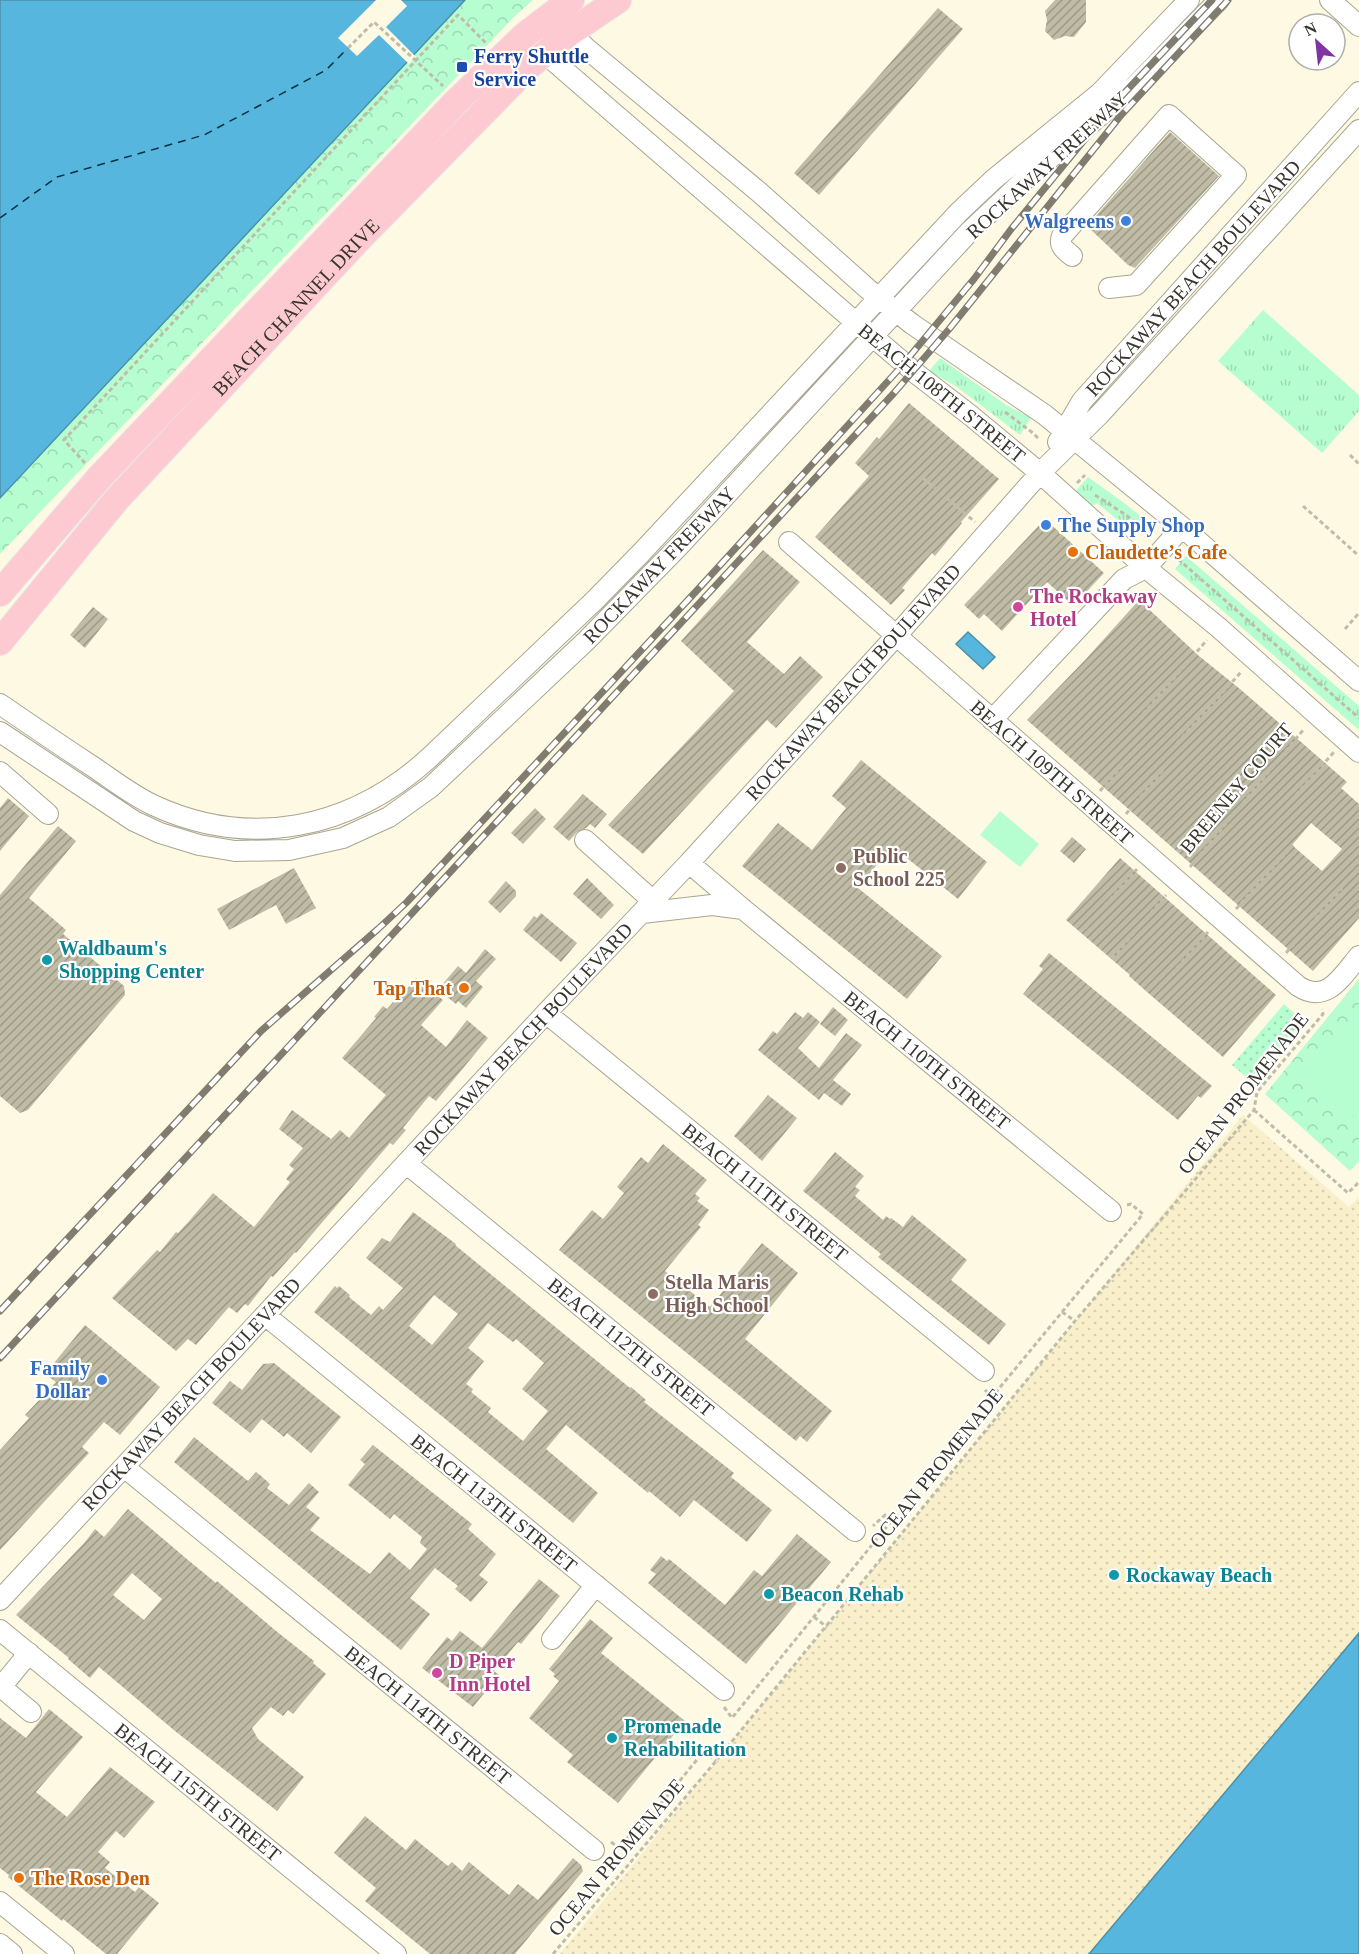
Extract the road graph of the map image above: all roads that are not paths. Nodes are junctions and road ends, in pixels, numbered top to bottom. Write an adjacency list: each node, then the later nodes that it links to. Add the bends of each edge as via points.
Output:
1 (618, 0): 7 (main road, BEACH CHANNEL DRIVE)
2 (1189, 0): 14 (street, ROCKAWAY FREEWAY, via 1100,93 959,212)
3 (1219, 0): 15 (street, ROCKAWAY FREEWAY, via 1136,85 991,210)
4 (1330, 0): 6 (street)
5 (561, 7): 7 (street, BEACH 108TH STREET); 8 (main road, BEACH CHANNEL DRIVE)
6 (1359, 26)
7 (571, 32): 9 (main road, BEACH CHANNEL DRIVE); 14 (street, BEACH 108TH STREET)
8 (524, 36): 9 (street, BEACH 108TH STREET); 23 (main road, BEACH CHANNEL DRIVE, via 455,103 99,478)
9 (544, 53): 16 (street, BEACH 108TH STREET); 25 (main road, BEACH CHANNEL DRIVE, via 357,241 123,492)
10 (1359, 92): 18 (street, ROCKAWAY BEACH BOULEVARD, via 1082,401)
11 (1359, 130): 18 (street, ROCKAWAY BEACH BOULEVARD)
12 (1072, 256): 13 (street, via 1062,247 1062,236 1169,115 1236,175 1136,285)
13 (1109, 288)
14 (878, 298): 15 (street, BEACH 108TH STREET); 16 (street, ROCKAWAY FREEWAY)
15 (896, 312): 17 (street, ROCKAWAY FREEWAY); 18 (street, BEACH 108TH STREET, via 1045,415)
16 (856, 322): 17 (street, BEACH 108TH STREET); 27 (street, ROCKAWAY FREEWAY, via 594,601 413,772 362,805 316,822 270,829 199,821 134,795)
17 (873, 337): 19 (street, BEACH 108TH STREET); 30 (street, ROCKAWAY FREEWAY, via 680,546 579,647 431,787 375,825 325,843 289,850 235,851 199,845 134,821)
18 (1069, 436): 19 (street, ROCKAWAY BEACH BOULEVARD); 20 (street, BEACH 108TH STREET)
19 (1040, 473): 22 (street, BEACH 108TH STREET); 24 (street, ROCKAWAY BEACH BOULEVARD)
20 (1182, 526): 22 (street); 26 (street, BEACH 108TH STREET)
21 (789, 542): 24 (street, BEACH 109TH STREET)
22 (1146, 568): 28 (street, via 1124,579); 31 (street, BEACH 108TH STREET)
23 (0, 593)
24 (896, 636): 28 (street, BEACH 109TH STREET); 35 (street, ROCKAWAY BEACH BOULEVARD)
25 (0, 642)
26 (1359, 681)
27 (0, 704)
28 (992, 720): 38 (street, BEACH 109TH STREET, via 1303,989 1319,993 1332,986)
29 (0, 732): 30 (street, ROCKAWAY FREEWAY)
30 (18, 744): 32 (street)
31 (1352, 745)
32 (2, 776): 33 (street)
33 (48, 814)
34 (585, 840): 36 (street)
35 (689, 862): 36 (street, ROCKAWAY BEACH BOULEVARD); 37 (street, BEACH 110TH STREET)
36 (648, 907): 37 (street, via 712,905); 39 (street, ROCKAWAY BEACH BOULEVARD)
37 (743, 909): 41 (street, BEACH 110TH STREET)
38 (1359, 956)
39 (546, 1013): 40 (street, ROCKAWAY BEACH BOULEVARD); 43 (street, BEACH 111TH STREET)
40 (407, 1164): 42 (street, ROCKAWAY BEACH BOULEVARD); 45 (street, BEACH 112TH STREET)
41 (1111, 1211)
42 (265, 1315): 44 (street, ROCKAWAY BEACH BOULEVARD); 46 (street, BEACH 113TH STREET)
43 (984, 1371)
44 (124, 1467): 47 (street, ROCKAWAY BEACH BOULEVARD); 54 (street, BEACH 114TH STREET)
45 (855, 1531)
46 (596, 1585): 49 (street); 52 (street, BEACH 113TH STREET)
47 (0, 1600)
48 (0, 1630): 50 (street, BEACH 115TH STREET)
49 (552, 1639)
50 (29, 1653): 51 (street); 59 (street, BEACH 115TH STREET)
51 (1, 1686): 53 (street)
52 (724, 1690)
53 (32, 1712)
54 (594, 1850)
55 (0, 1902): 58 (street)
56 (0, 1944): 57 (street)
57 (12, 1954)
58 (64, 1954)
59 (396, 1954)

